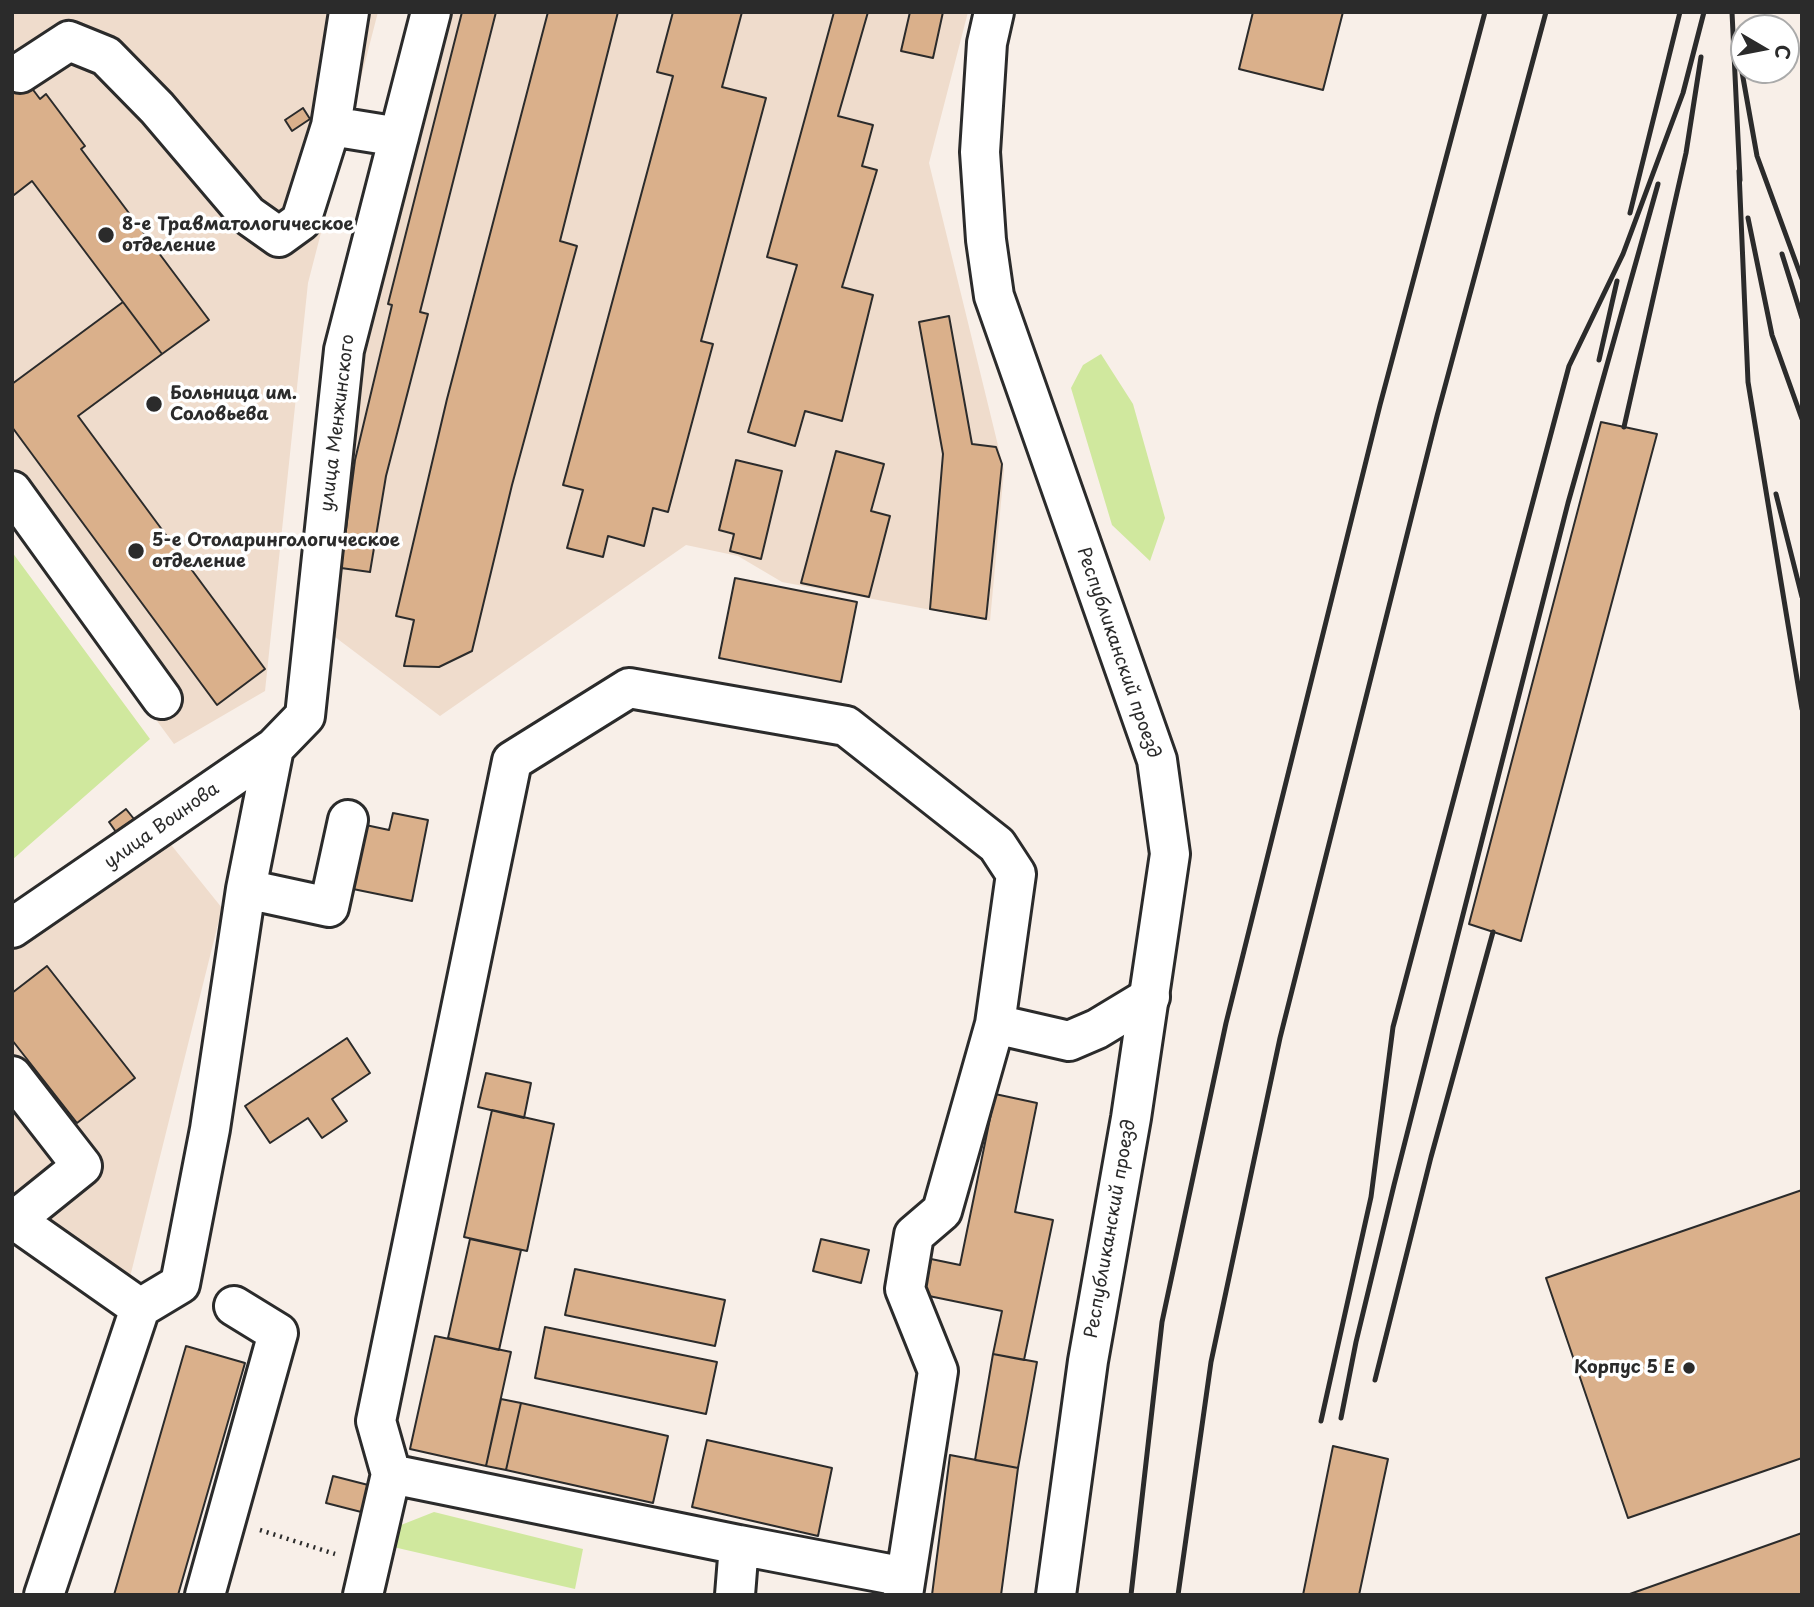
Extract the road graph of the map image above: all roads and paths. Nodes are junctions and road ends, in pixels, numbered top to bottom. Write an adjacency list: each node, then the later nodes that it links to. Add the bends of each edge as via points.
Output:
1 (349, 12): 5 (main road)
2 (432, 12): 6 (main road, улица Менжинского)
3 (994, 12): 14 (main road, Республиканский проезд, via 987,43 980,152 994,296 1157,760 1170,854)
4 (20, 73): 5 (main road, via 69,41 106,55 248,215 279,237 301,221)
5 (331, 126): 6 (main road)
6 (399, 137): 9 (main road, улица Менжинского, via 344,350)
7 (12, 491): 8 (main road)
8 (162, 699)
9 (305, 716): 10 (main road, улица Воинова)
10 (274, 748): 12 (main road); 13 (main road, улица Воинова)
11 (348, 820): 12 (main road, via 329,907)
12 (246, 888): 19 (main road, via 210,1129 180,1284)
13 (12, 929)
14 (1150, 997): 15 (main road, via 1097,1030 1069,1041); 28 (main road, Республиканский проезд, via 1088,1361)
15 (995, 1024): 20 (main road, via 1016,874 997,845 846,726 629,688 512,761 376,1421); 24 (main road, via 942,1211 914,1236 905,1289 937,1371)
16 (12, 1076): 17 (main road, via 82,1167)
17 (13, 1219): 19 (main road)
18 (234, 1306): 21 (main road, via 278,1333)
19 (140, 1308): 25 (main road)
20 (391, 1474): 22 (main road); 23 (main road)
21 (226, 1520): 23 (path); 26 (main road)
22 (739, 1545): 24 (main road); 27 (main road)
23 (369, 1566)
24 (904, 1586)
25 (44, 1595)
26 (205, 1595)
27 (735, 1595)
28 (1056, 1595)

